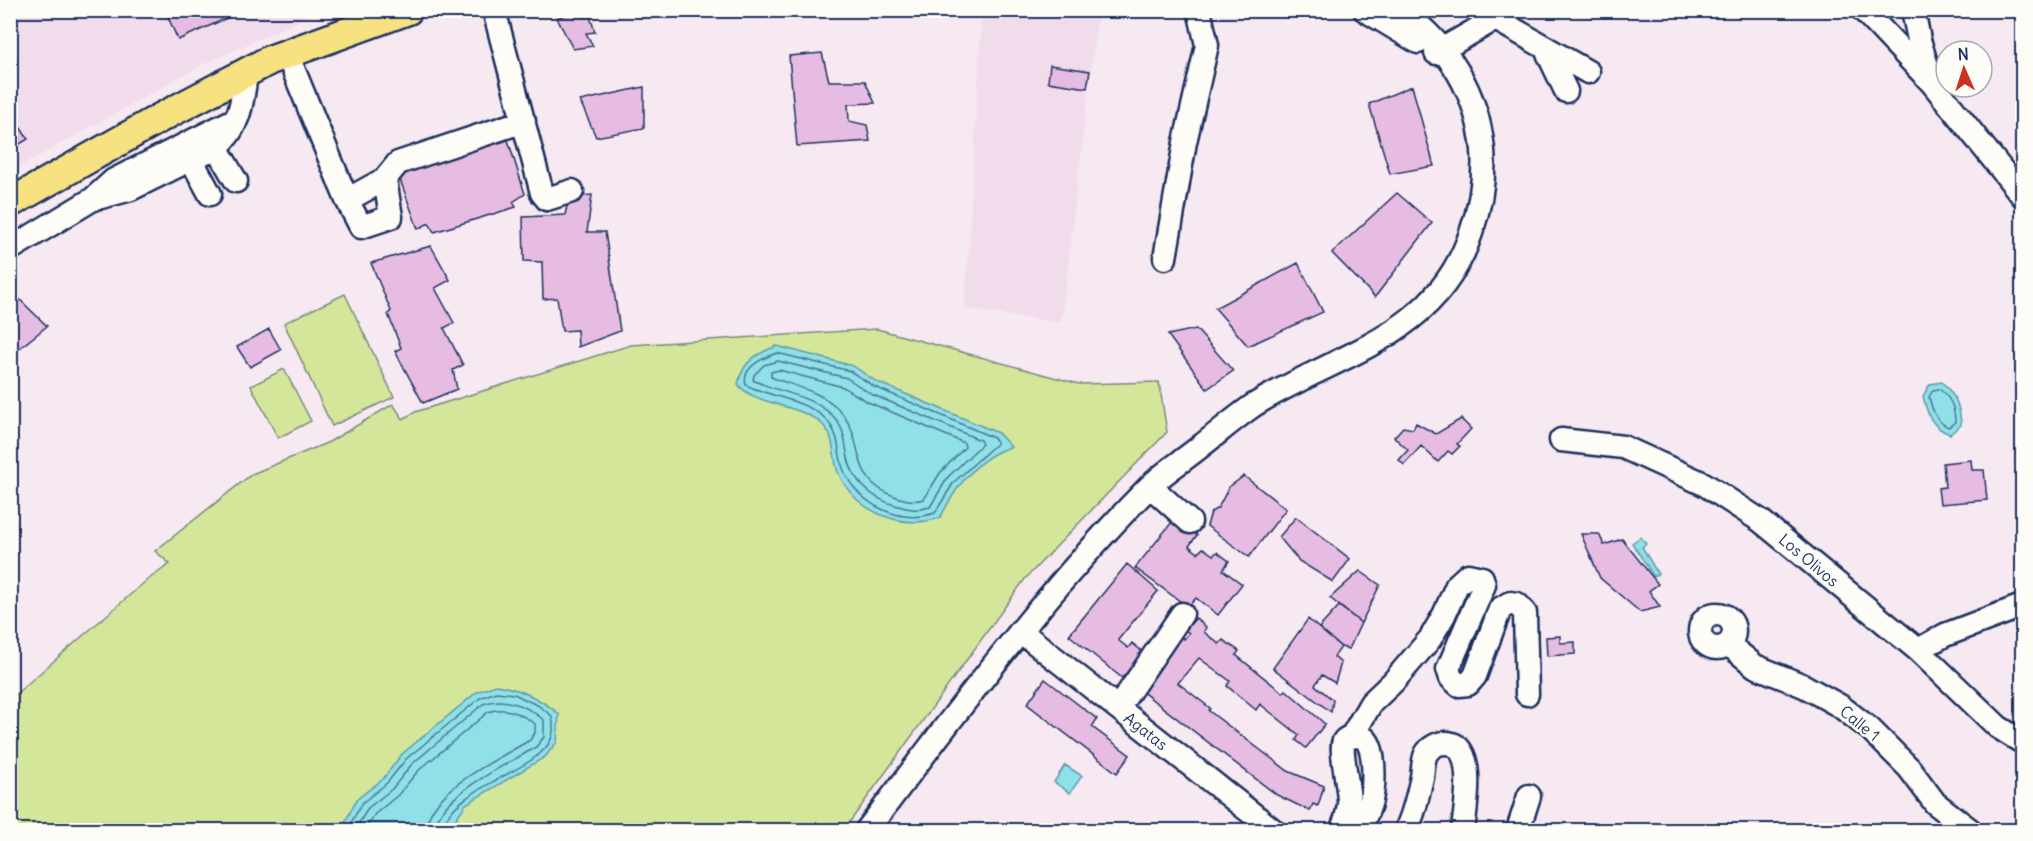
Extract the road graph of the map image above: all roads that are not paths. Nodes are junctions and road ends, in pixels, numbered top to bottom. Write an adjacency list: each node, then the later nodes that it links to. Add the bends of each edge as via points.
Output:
1 (352, 10): 23 (main road, via 262,43 174,88)
2 (408, 10): 11 (main road)
3 (494, 10): 18 (street)
4 (1199, 10): 31 (street, via 1207,45)
5 (1365, 10): 12 (street)
6 (1400, 10): 12 (street, via 1427,31)
7 (1863, 10): 15 (street)
8 (1913, 10): 15 (street, via 1918,40)
9 (1488, 15): 10 (street); 12 (street)
10 (1545, 47): 13 (street); 16 (street)
11 (287, 54): 14 (main road); 28 (street)
12 (1444, 55): 33 (street, via 1472,97 1481,126 1483,156 1477,216 1456,269 1426,307 1403,326 1254,405)
13 (1588, 72)
14 (246, 73): 17 (street); 29 (main road)
15 (1933, 84): 26 (street)
16 (1566, 91)
17 (236, 119): 19 (street, via 226,140); 27 (street, via 114,180)
18 (524, 121): 21 (street, via 398,163); 24 (street, via 542,193 547,199)
19 (216, 147): 20 (street); 22 (street)
20 (191, 159): 25 (street); 27 (street, via 131,189)
21 (385, 179): 28 (street); 28 (street, via 391,213 388,219 362,227)
22 (236, 181)
23 (10, 185)
24 (572, 191)
25 (210, 194)
26 (2022, 195)
27 (93, 199): 30 (street)
28 (347, 200)
29 (10, 203)
30 (11, 248)
31 (1165, 258)
32 (1561, 440): 39 (street, Los Olivos, via 1623,447 1704,484 1761,521)
33 (1150, 486): 34 (street); 37 (street)
34 (1190, 522)
35 (2022, 606): 39 (street, via 1945,635)
36 (1182, 614): 41 (street)
37 (1020, 631): 41 (street, Agatas); 45 (street)
38 (1728, 644): 52 (street, Calle 1, via 1755,666 1840,706 1870,729 1909,768 1935,803)
39 (1918, 650): 43 (street, Los Olivos, via 1998,727)
40 (1527, 693): 42 (street, via 1525,613 1517,604 1500,609 1475,676 1468,684 1451,678 1448,669 1484,585 1482,578 1468,575 1457,585 1430,639 1371,703)
41 (1118, 708): 46 (street, Agatas)
42 (1352, 736): 47 (street, via 1341,747 1349,805); 48 (street, via 1362,736 1373,749 1371,800)
43 (2022, 742)
44 (1529, 796): 51 (street)
45 (867, 831)
46 (1273, 831)
47 (1341, 831)
48 (1359, 831)
49 (1406, 831): 50 (street, via 1425,756 1439,744 1449,743 1458,748 1467,768)
50 (1463, 831)
51 (1518, 831)
52 (1970, 831)

